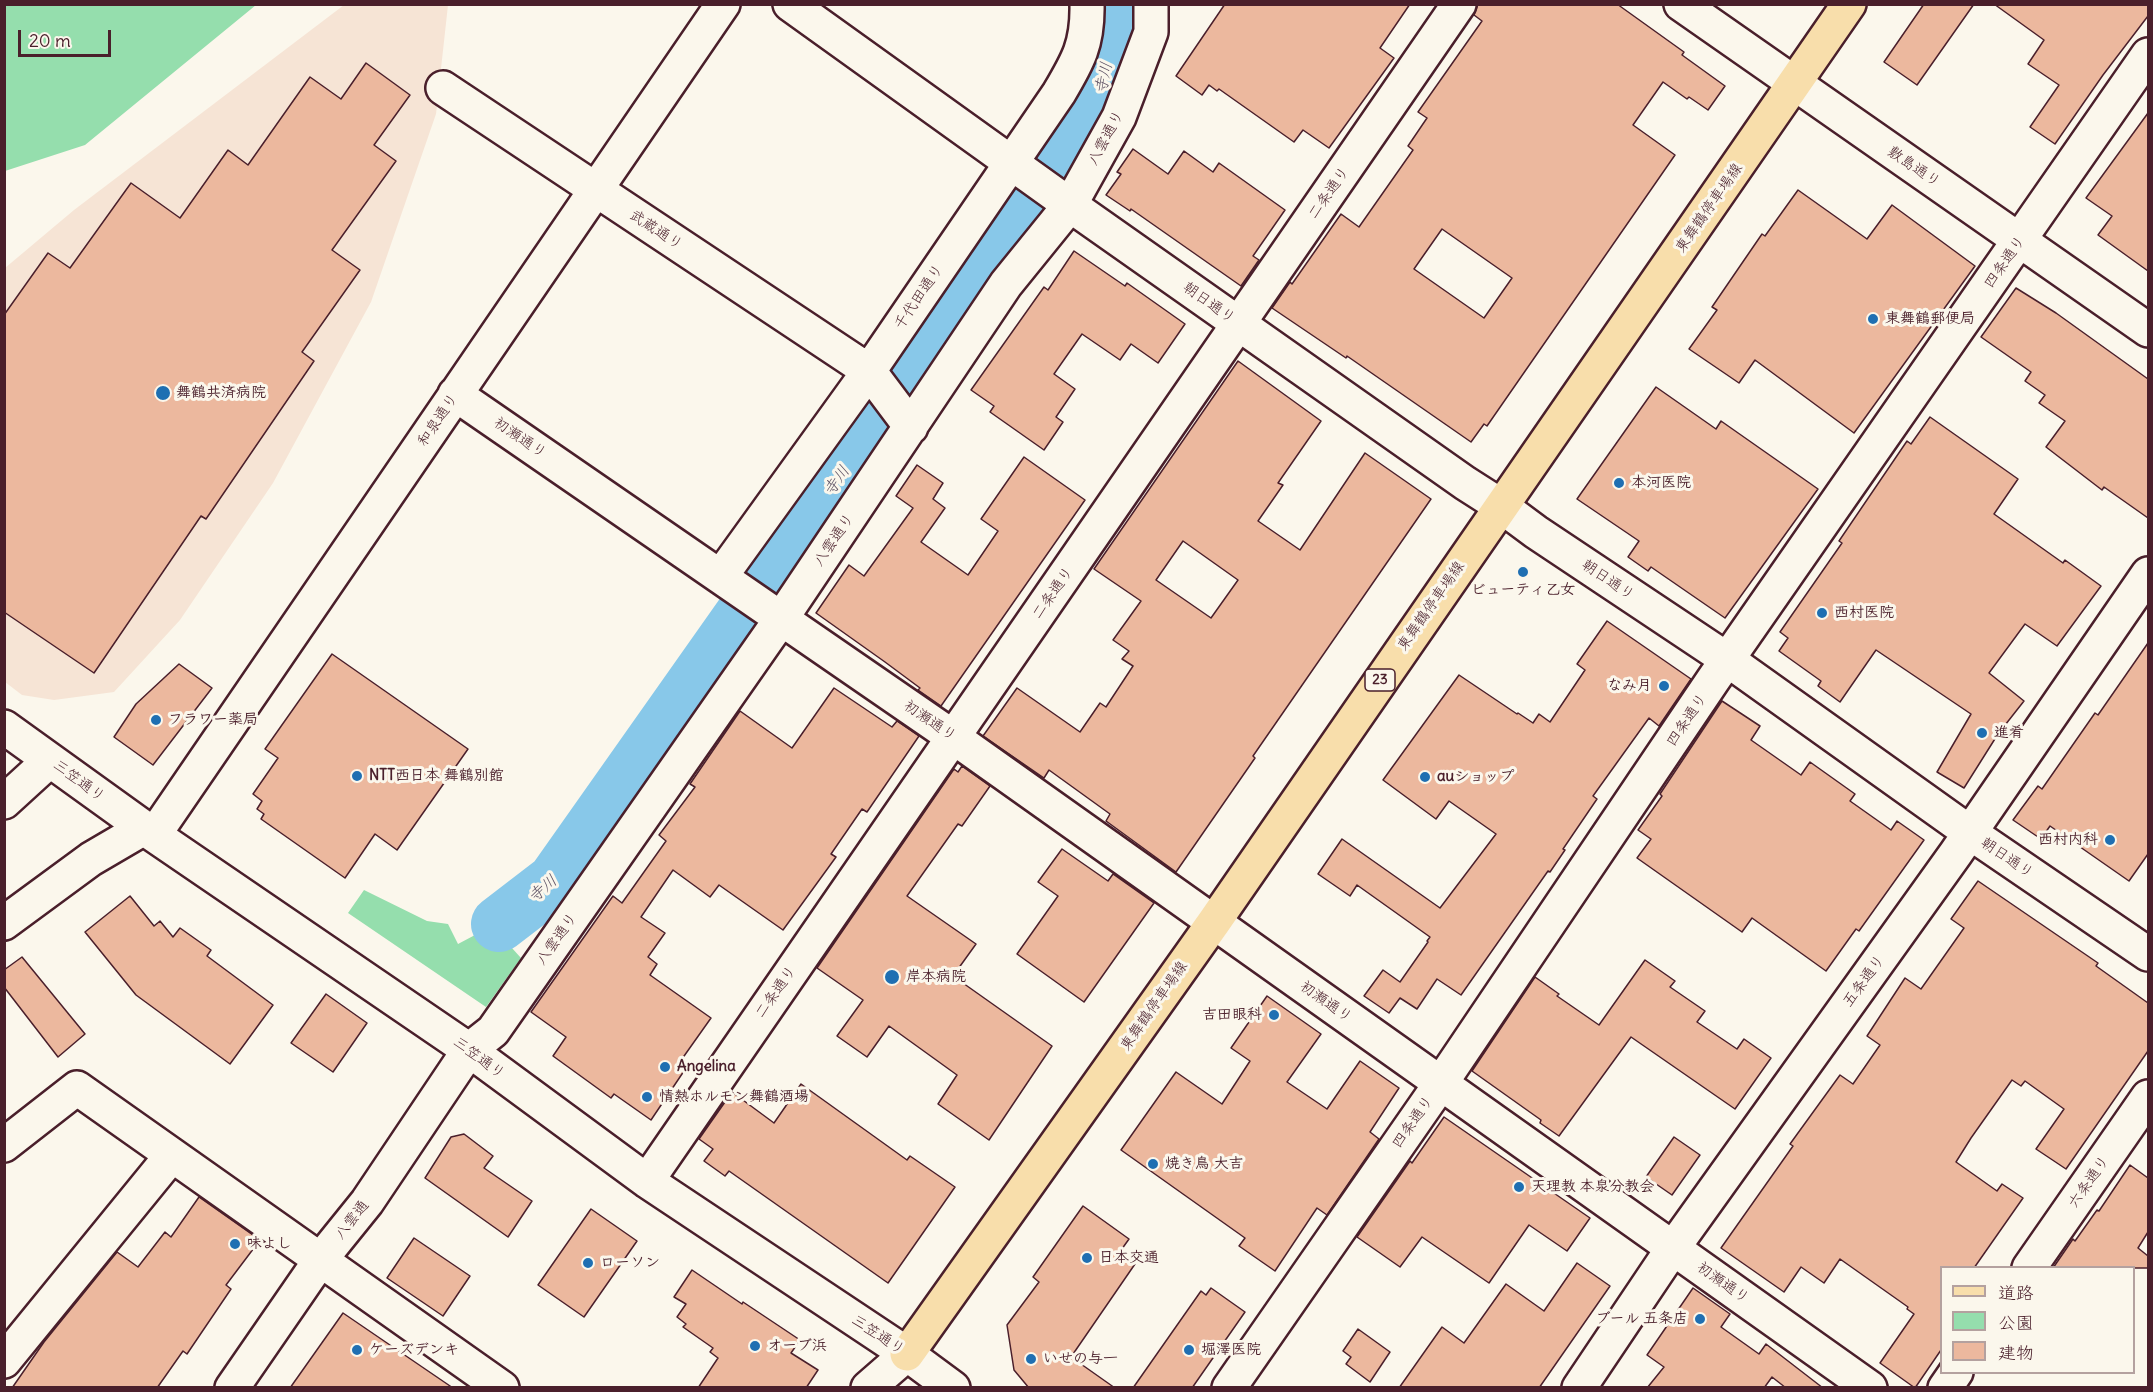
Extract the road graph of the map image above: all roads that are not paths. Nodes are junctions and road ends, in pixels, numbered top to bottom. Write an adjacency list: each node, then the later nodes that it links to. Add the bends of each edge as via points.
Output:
1 (723, 4): 12 (street, 和泉通り)
2 (790, 4): 11 (street)
3 (1088, 4): 11 (street, 千代田通り, via 1088,26 1079,60)
4 (1151, 4): 13 (street, 八雲通り, via 1151,32 1119,117)
5 (1459, 4): 15 (street, 二条通り)
6 (1681, 4): 9 (street, 敷島通り)
7 (1850, 4): 9 (main road, 東舞鶴停車場線 / 23)
8 (2148, 55): 14 (street, 四条通り)
9 (1794, 85): 14 (street, 敷島通り); 20 (main road, 東舞鶴停車場線 / 23)
10 (443, 88): 12 (street, 武蔵通り)
11 (1019, 168): 13 (street, 朝日通り); 17 (street, 千代田通り)
12 (596, 191): 17 (street, 武蔵通り); 18 (street, 和泉通り)
13 (1064, 201): 15 (street, 朝日通り); 19 (street, 八雲通り)
14 (2020, 240): 16 (street, 敷島通り); 24 (street, 四条通り)
15 (1239, 324): 20 (street, 朝日通り); 26 (street, 二条通り)
16 (2148, 330)
17 (873, 376): 19 (street, 武蔵通り); 22 (street, 千代田通り)
18 (455, 394): 22 (street, 初瀬通り); 29 (street, 和泉通り)
19 (907, 420): 23 (street, 八雲通り)
20 (1501, 506): 24 (street, 朝日通り); 31 (main road, 東舞鶴停車場線 / 23)
21 (2148, 574): 30 (street, 五条通り)
22 (726, 581): 23 (street, 初瀬通り)
23 (774, 614): 26 (street, 初瀬通り); 34 (street, 八雲通り, via 493,1031)
24 (1728, 660): 30 (street, 朝日通り); 35 (street, 四条通り)
25 (4, 727): 27 (street, 三笠通り)
26 (953, 737): 31 (street, 初瀬通り); 39 (street, 二条通り)
27 (50, 760): 28 (street); 29 (street, 三笠通り)
28 (4, 802)
29 (149, 831): 32 (street, via 91,859); 34 (street, 三笠通り)
30 (1969, 832): 33 (street, 朝日通り); 40 (street, 五条通り)
31 (1214, 922): 35 (street, 初瀬通り); 43 (main road, 東舞鶴停車場線 / 23)
32 (4, 923)
33 (2148, 954)
34 (469, 1050): 39 (street, 三笠通り); 41 (street, 八雲通, via 367,1202)
35 (1441, 1083): 40 (street, 初瀬通り); 51 (street, 四条通り)
36 (2148, 1097): 42 (street, 六条通り)
37 (4, 1145): 38 (street, via 77,1088)
38 (172, 1155): 41 (street); 44 (street)
39 (647, 1181): 43 (street, 三笠通り)
40 (1673, 1248): 52 (street, 五条通り); 53 (street, 初瀬通り)
41 (321, 1259): 46 (street, 八雲通); 47 (street)
42 (2030, 1266)
43 (907, 1354): 48 (street); 49 (street); 50 (street, 三笠通り)
44 (4, 1360)
45 (1955, 1374): 54 (street)
46 (232, 1388)
47 (502, 1388)
48 (868, 1388)
49 (900, 1388)
50 (953, 1388)
51 (1228, 1388)
52 (1579, 1388)
53 (1870, 1388)
54 (1945, 1388)

